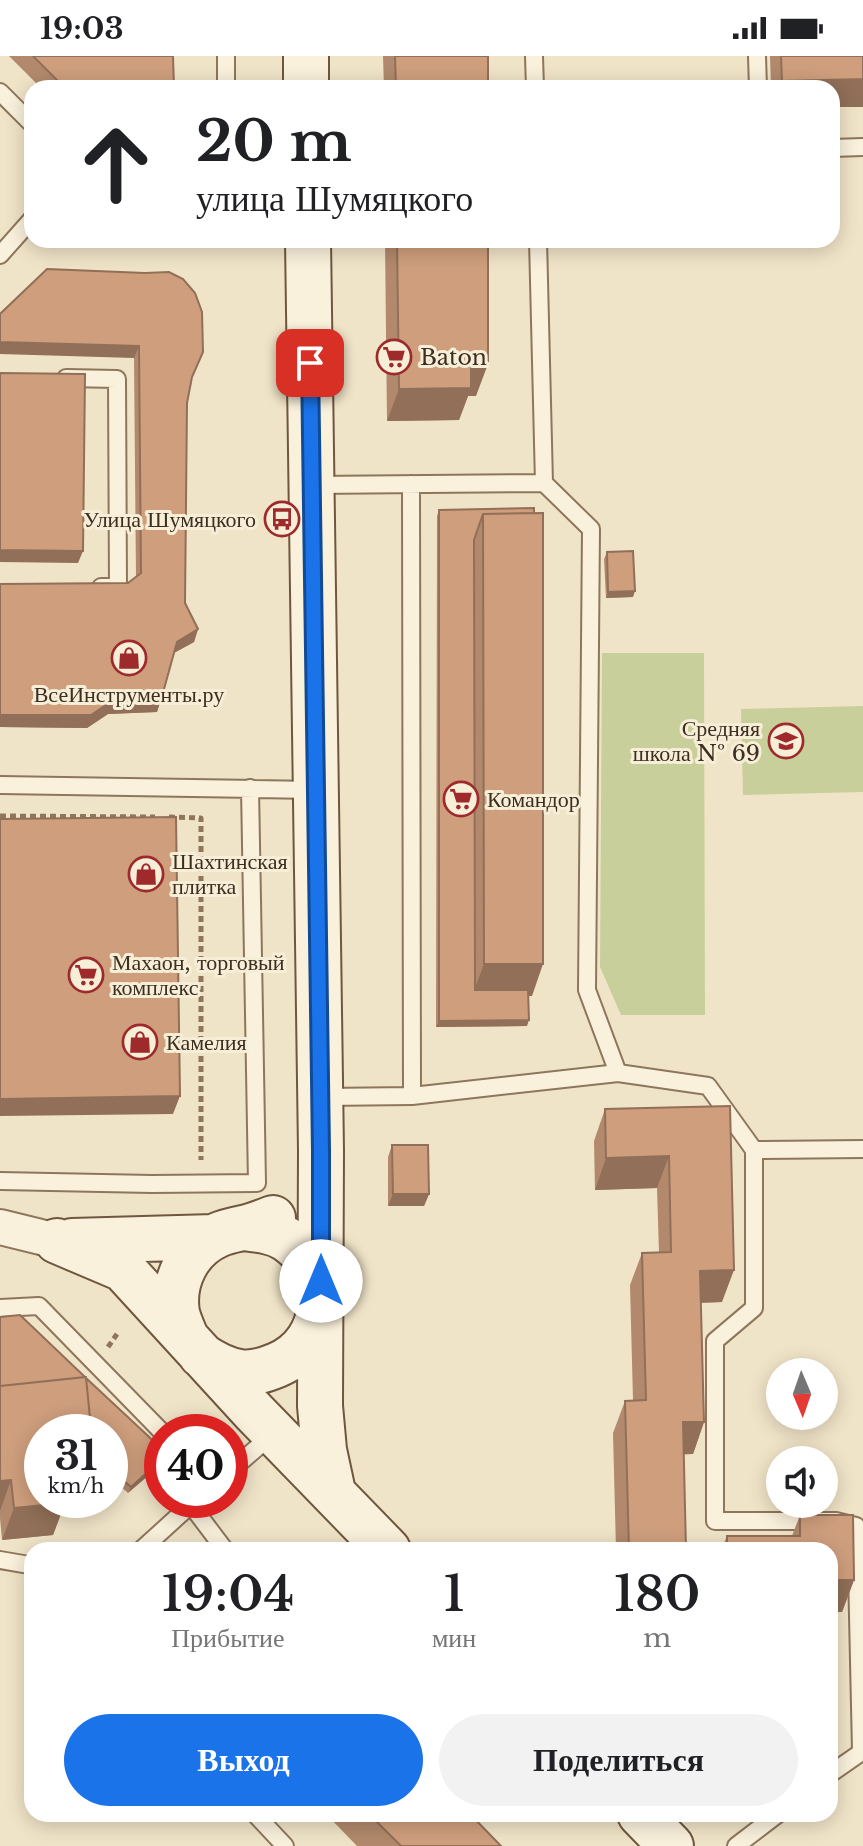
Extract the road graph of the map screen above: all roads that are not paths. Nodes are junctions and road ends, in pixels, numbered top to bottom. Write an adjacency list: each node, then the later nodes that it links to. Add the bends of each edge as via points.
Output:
1 (226, 56): 5 (lane)
2 (306, 56): 6 (street)
3 (534, 56): 7 (lane)
4 (757, 56): 8 (lane)
5 (226, 80)
6 (306, 80)
7 (535, 80)
8 (758, 80)
9 (0, 92): 10 (lane)
10 (24, 116)
11 (863, 147): 12 (lane)
12 (840, 148)
13 (24, 228): 16 (lane)
14 (308, 248): 20 (street)
15 (538, 248): 18 (lane)
16 (0, 255)
17 (44, 377): 21 (lane, via 117,379 118,587)
18 (544, 483): 19 (lane); 25 (lane, via 591,529 587,990)
19 (411, 484): 20 (lane); 26 (lane)
20 (312, 485): 24 (street)
21 (88, 587)
22 (0, 785): 23 (lane)
23 (250, 788): 24 (lane); 31 (lane, via 257,1183)
24 (316, 790): 27 (street)
25 (618, 1073): 26 (lane); 29 (lane, via 708,1086)
26 (412, 1096): 27 (lane)
27 (320, 1097): 30 (street)
28 (863, 1149): 29 (lane)
29 (754, 1150): 49 (lane, via 754,1308 715,1341 715,1521 836,1521 856,1526)
30 (321, 1174): 33 (street, via 299,1201 274,1218); 36 (street)
31 (0, 1181)
32 (0, 1227): 34 (street)
33 (229, 1233): 34 (street); 36 (street, via 264,1230 299,1249 318,1284); 37 (street, via 196,1251 182,1270 177,1316)
34 (57, 1241): 37 (street, via 123,1269)
35 (0, 1308): 38 (lane, via 39,1306)
36 (321, 1308): 37 (street, via 303,1346 265,1370 220,1367); 41 (street, via 320,1406)
37 (193, 1346): 39 (street)
38 (144, 1414)
39 (274, 1433): 40 (lane); 41 (street)
40 (248, 1455)
41 (333, 1492): 46 (street)
42 (176, 1518): 44 (lane)
43 (204, 1518): 45 (lane)
44 (150, 1542)
45 (220, 1542)
46 (380, 1542)
47 (0, 1560): 48 (lane)
48 (24, 1564)
49 (862, 1751): 50 (lane)
50 (838, 1768)
51 (262, 1822): 54 (lane)
52 (648, 1822): 55 (street)
53 (768, 1822): 56 (lane)
54 (285, 1846)
55 (671, 1846)
56 (736, 1846)

